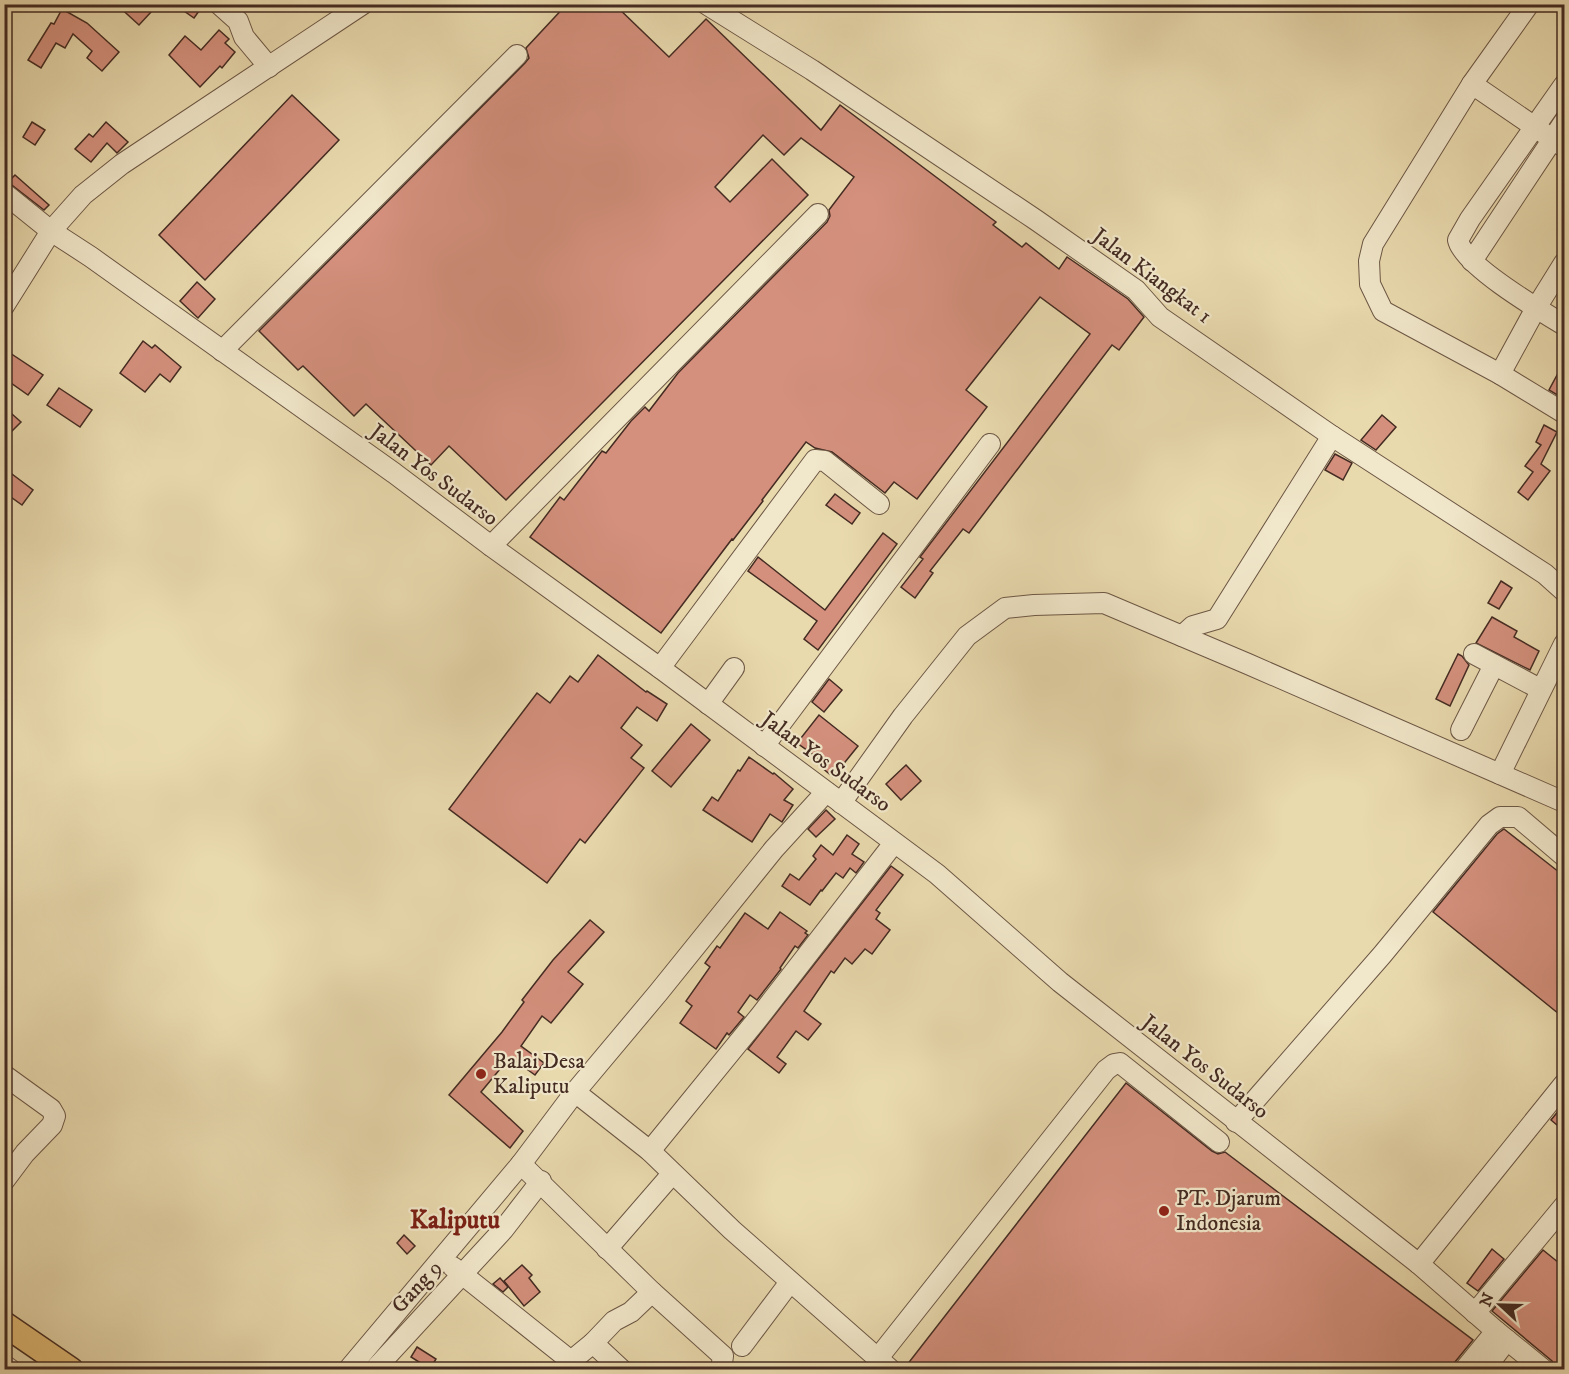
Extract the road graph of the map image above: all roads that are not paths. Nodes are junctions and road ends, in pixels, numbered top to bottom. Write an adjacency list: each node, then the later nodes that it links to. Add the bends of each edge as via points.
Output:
1 (219, 4): 6 (street, via 238,21 244,37)
2 (363, 4): 6 (street)
3 (706, 4): 23 (street, Jalan Kiangkat 1, via 1036,220 1136,290 1160,317)
4 (1529, 4): 7 (street)
5 (517, 55): 20 (street)
6 (269, 67): 14 (street, via 122,164 83,195)
7 (1472, 84): 10 (street); 21 (street, via 1373,244 1370,284 1383,311)
8 (1564, 85): 10 (street)
9 (1564, 122): 11 (street)
10 (1535, 126): 11 (street); 15 (street, via 1462,231 1459,247)
11 (1558, 143): 15 (street)
12 (4, 193): 14 (street, Jalan Yos Sudarso)
13 (818, 214): 26 (street)
14 (51, 231): 17 (street); 20 (street, Jalan Yos Sudarso)
15 (1472, 261): 18 (street)
16 (1564, 263): 18 (street)
17 (8, 293)
18 (1536, 308): 19 (street); 21 (street)
19 (1564, 325)
20 (222, 351): 26 (street, Jalan Yos Sudarso)
21 (1500, 374): 22 (street)
22 (1564, 413)
23 (1332, 436): 27 (street, Jalan Kiangkat 1, via 1545,574); 28 (street, via 1217,619 1193,626)
24 (990, 444): 37 (street)
25 (879, 504): 32 (street, via 825,461 815,460)
26 (491, 546): 32 (street, Jalan Yos Sudarso)
27 (1564, 591)
28 (1182, 636): 38 (street); 39 (street, via 1104,603 1005,608 967,636)
29 (1564, 644): 34 (street)
30 (1474, 654): 31 (street)
31 (1494, 665): 34 (street); 36 (street)
32 (660, 668): 35 (street, Jalan Yos Sudarso)
33 (734, 668): 35 (street)
34 (1540, 689): 38 (street)
35 (708, 704): 37 (street, Jalan Yos Sudarso)
36 (1461, 730)
37 (764, 746): 39 (street, Jalan Yos Sudarso)
38 (1500, 774): 40 (street)
39 (833, 797): 41 (street, Jalan Yos Sudarso); 45 (street, via 774,849)
40 (1564, 802)
41 (894, 843): 46 (street, Jalan Yos Sudarso, via 937,873 1060,982); 48 (street)
42 (1564, 856): 46 (street, via 1518,817 1500,817 1489,825)
43 (4, 1074): 51 (street, via 55,1116 52,1125 24,1153)
44 (1564, 1084): 56 (street)
45 (575, 1092): 48 (street); 49 (street)
46 (1236, 1122): 56 (street, Jalan Yos Sudarso)
47 (1219, 1142): 65 (street, via 1120,1063 1114,1064)
48 (650, 1151): 50 (street)
49 (521, 1164): 52 (street); 55 (street)
50 (672, 1174): 54 (street); 58 (street)
51 (4, 1181)
52 (541, 1181): 54 (street); 57 (street, Gang 9)
53 (1564, 1206): 60 (street)
54 (607, 1249): 59 (street)
55 (441, 1259): 57 (street); 70 (street)
56 (1419, 1264): 60 (street, Jalan Yos Sudarso)
57 (463, 1274): 67 (street); 71 (street, Gang 9)
58 (790, 1282): 64 (street); 65 (street)
59 (652, 1292): 63 (street); 73 (street, via 723,1356)
60 (1475, 1313): 62 (street, Jalan Yos Sudarso)
61 (4, 1324): 69 (main road)
62 (1502, 1336): 74 (street); 75 (street); 76 (street, Jalan Yos Sudarso)
63 (593, 1343): 67 (street); 72 (street)
64 (742, 1346)
65 (885, 1364)
66 (4, 1365): 68 (street)
67 (568, 1365)
68 (11, 1370)
69 (71, 1370)
70 (348, 1370)
71 (374, 1370)
72 (622, 1370)
73 (722, 1370)
74 (1464, 1370)
75 (1484, 1370)
76 (1544, 1370)

